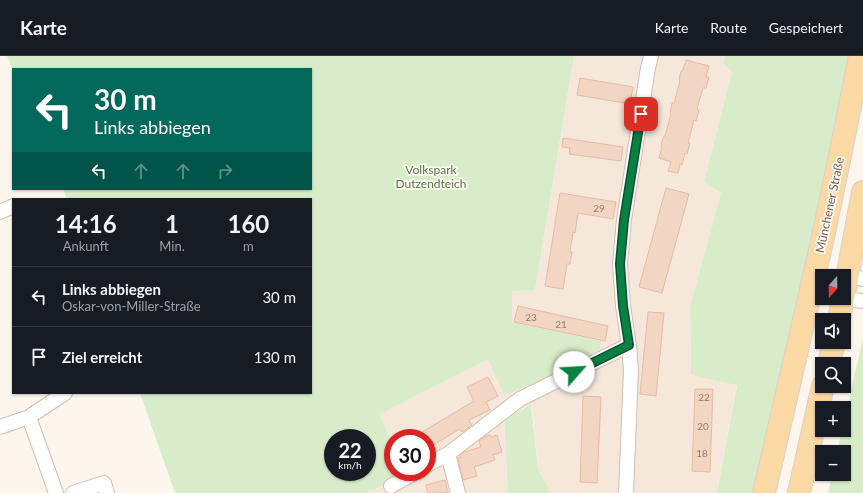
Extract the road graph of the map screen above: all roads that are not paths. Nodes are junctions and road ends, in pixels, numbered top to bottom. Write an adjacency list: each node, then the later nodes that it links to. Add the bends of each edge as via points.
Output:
1 (651, 56): 9 (street, via 624,220 620,264)
2 (860, 56): 6 (main road, Münchener Straße)
3 (863, 192): 7 (main road)
4 (12, 206): 5 (street)
5 (0, 212)
6 (821, 269)
7 (851, 269)
8 (815, 298): 23 (main road, Münchener Straße)
9 (629, 345): 14 (street, via 520,398); 22 (street, via 631,370)
10 (822, 393): 24 (main road)
11 (64, 394): 12 (street)
12 (30, 417): 13 (street); 18 (street)
13 (0, 427)
14 (448, 454): 15 (street); 21 (street)
15 (436, 461)
16 (400, 481): 17 (street)
17 (391, 486)
18 (56, 493)
19 (73, 493): 20 (street, via 104,483)
20 (107, 493)
21 (458, 493)
22 (626, 493)
23 (764, 493)
24 (799, 493)

